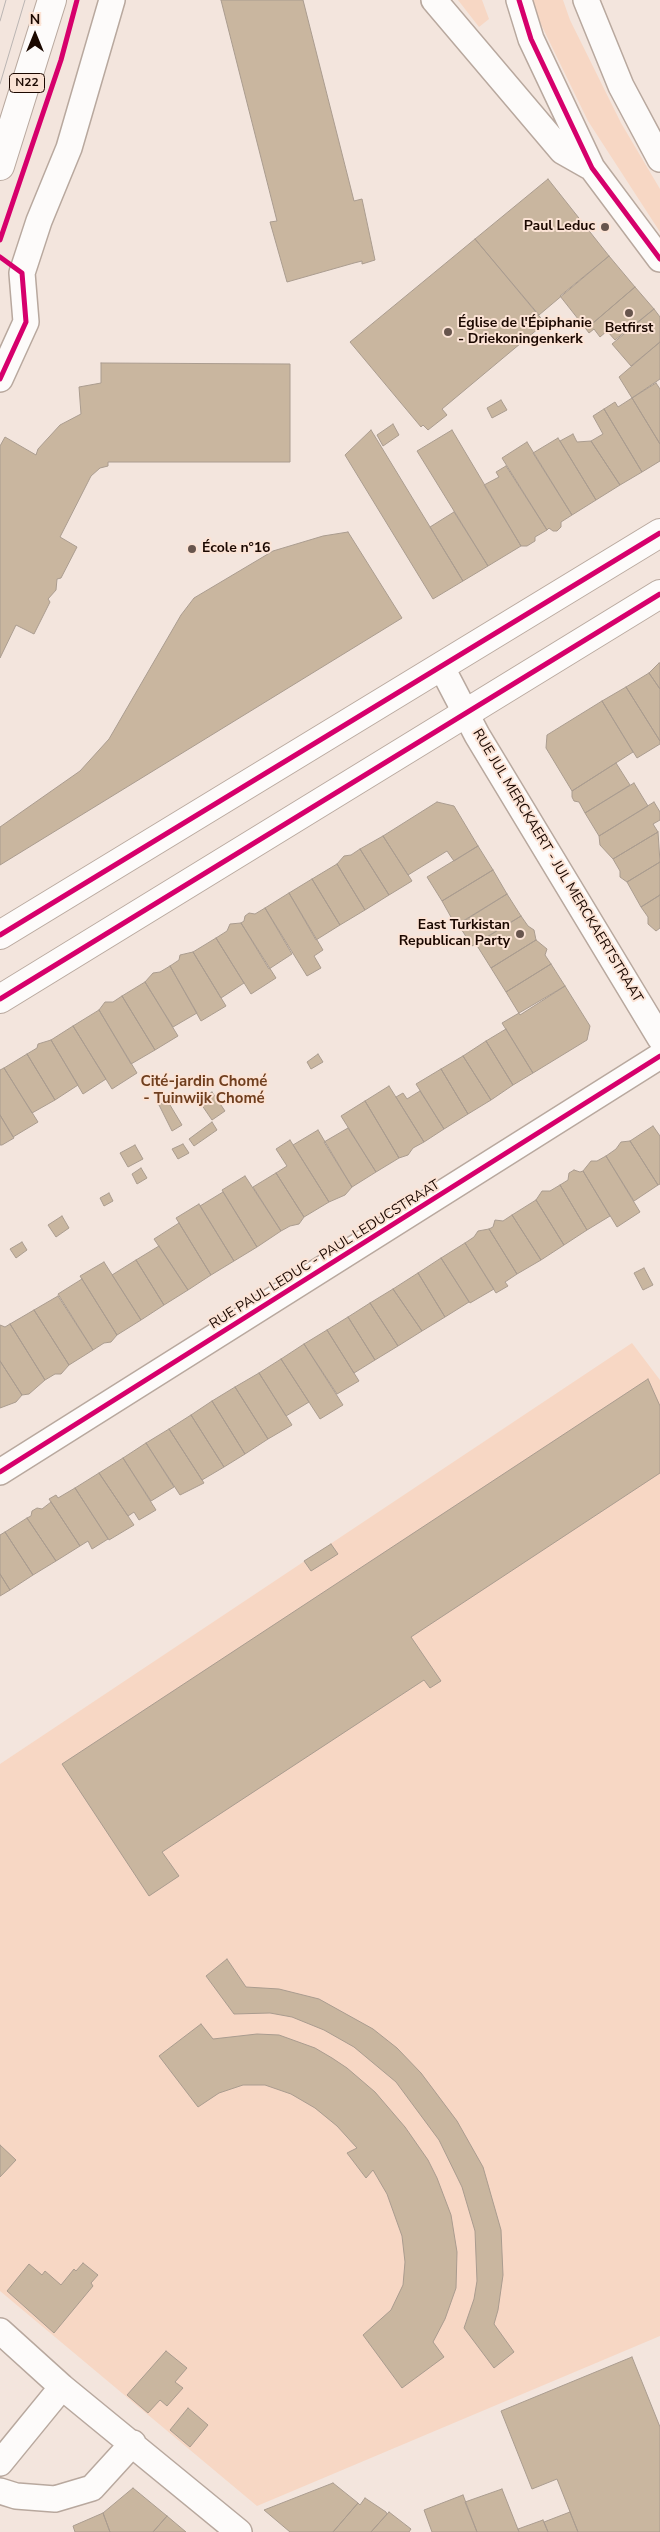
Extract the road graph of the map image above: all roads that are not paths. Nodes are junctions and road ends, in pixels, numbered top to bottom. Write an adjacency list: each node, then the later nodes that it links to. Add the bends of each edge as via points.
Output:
1 (52, 0): 7 (street, N22)
2 (112, 0): 10 (street, via 69,148 22,273 26,322)
3 (434, 0): 8 (street, via 562,151)
4 (519, 0): 8 (street, via 531,39)
5 (586, 0): 6 (street, via 621,86)
6 (660, 159)
7 (0, 166)
8 (592, 168): 9 (street)
9 (660, 259)
10 (0, 378)
11 (660, 532): 13 (street)
12 (660, 594): 14 (street)
13 (441, 666): 14 (street, RUE JUL MERCKAERT - JUL MERCKAERTSTRAAT); 15 (street)
14 (465, 712): 16 (street, via 438,732); 17 (street, RUE JUL MERCKAERT - JUL MERCKAERTSTRAAT)
15 (0, 935)
16 (0, 999)
17 (660, 1038)
18 (660, 1056): 19 (street, RUE PAUL LEDUC - PAUL LEDUCSTRAAT)
19 (0, 1472)
20 (0, 2331): 21 (street)
21 (62, 2387): 22 (street); 23 (street)
22 (133, 2442): 24 (street, via 92,2488 55,2499 16,2496); 25 (street)
23 (0, 2463)
24 (0, 2491)
25 (239, 2532)

